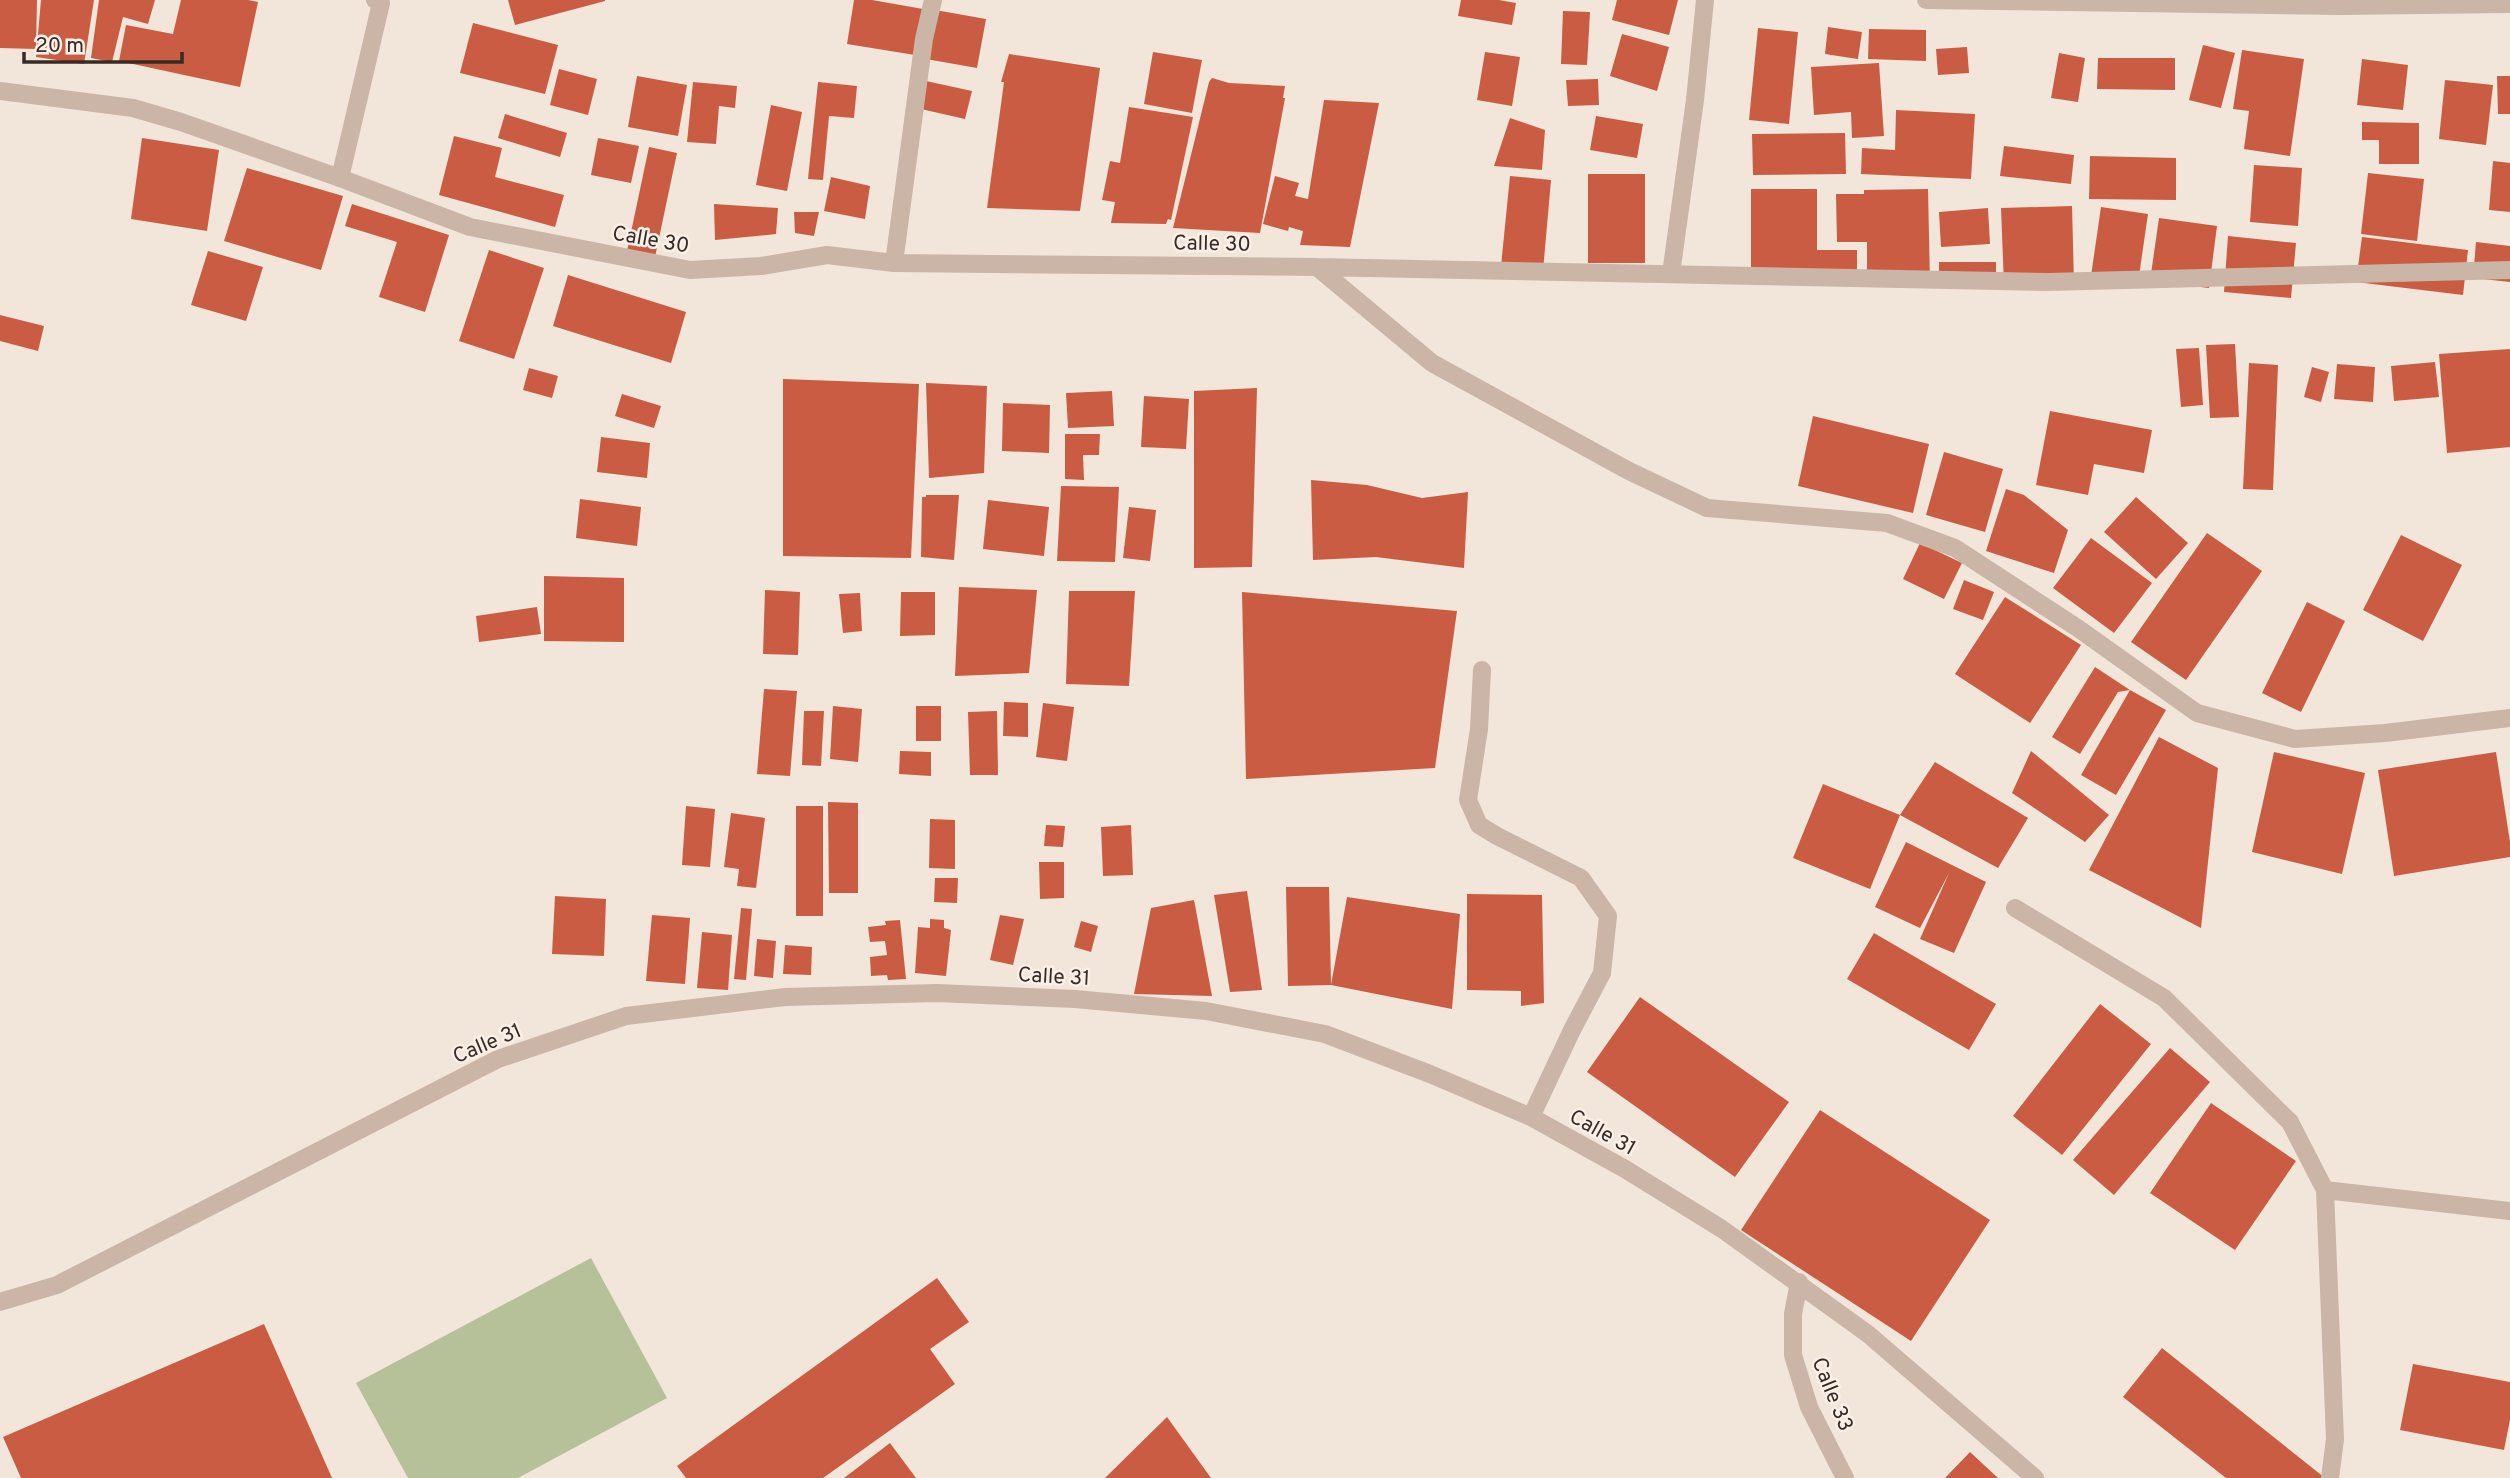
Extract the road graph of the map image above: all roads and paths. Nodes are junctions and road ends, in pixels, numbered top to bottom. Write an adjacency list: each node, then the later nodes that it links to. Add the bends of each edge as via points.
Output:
1 (375, 0): 7 (street, via 381,3)
2 (933, 0): 8 (street)
3 (1705, 0): 11 (street)
4 (1926, 0): 5 (street)
5 (2510, 4)
6 (0, 91): 7 (street, Calle 30, via 134,108)
7 (340, 178): 8 (street, Calle 30, via 470,227 690,270 761,266 827,255)
8 (894, 263): 9 (street, Calle 30)
9 (1317, 267): 11 (street, Calle 30); 13 (street, via 1432,363 1629,471 1707,508 1887,523 1955,548 2197,713 2295,739)
10 (2510, 270): 11 (street, Calle 30, via 2048,282)
11 (1671, 274)
12 (1482, 670): 15 (street, via 1468,800 1479,825 1581,878 1608,916 1602,973)
13 (2510, 718)
14 (2014, 908): 16 (street, via 2164,998 2290,1122)
15 (1531, 1117): 18 (street, Calle 31, via 1625,1169); 19 (street, Calle 31, via 1325,1034 1206,1011 937,993 785,997 626,1016 498,1059 57,1285)
16 (2325, 1190): 17 (street); 22 (street, via 2335,1439)
17 (2510, 1211)
18 (1799, 1282): 20 (street, Calle 33, via 1793,1355 1810,1407); 21 (street, Calle 31, via 1868,1334)
19 (0, 1302)
20 (1845, 1478)
21 (2035, 1478)
22 (2330, 1478)

